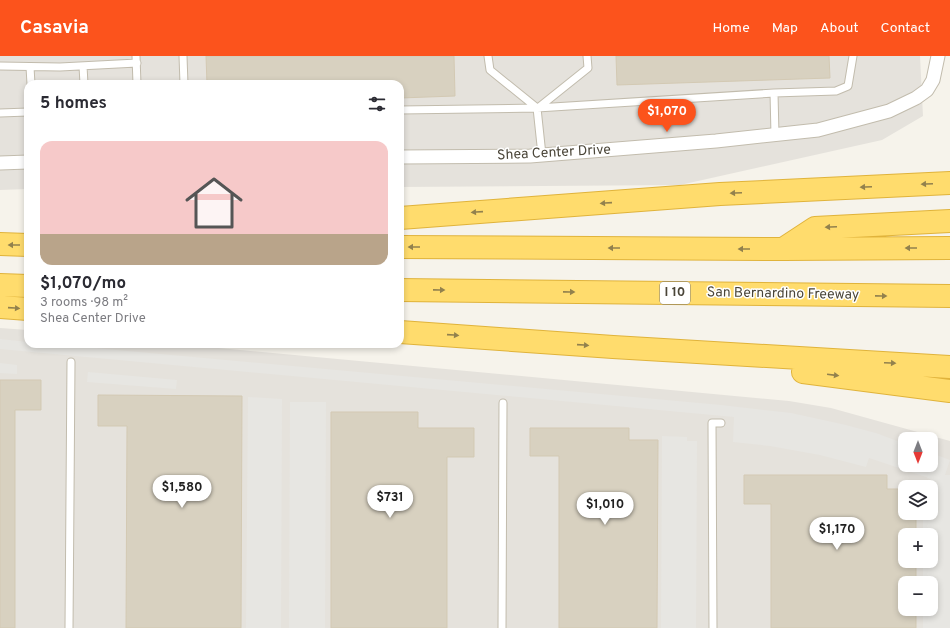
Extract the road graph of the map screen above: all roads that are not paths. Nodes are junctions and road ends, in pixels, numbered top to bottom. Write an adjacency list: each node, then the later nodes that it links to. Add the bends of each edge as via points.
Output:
1 (183, 56): 13 (lane)
2 (488, 56): 15 (lane, via 490,70)
3 (587, 56): 15 (lane, via 588,68)
4 (938, 56): 19 (street, Shea Center Drive, via 933,80 927,90 916,98 889,111 818,130)
5 (855, 57): 14 (lane, via 848,86 836,91)
6 (136, 60): 8 (lane); 12 (lane)
7 (0, 66): 9 (lane)
8 (83, 66): 9 (lane); 11 (lane)
9 (30, 67): 10 (lane)
10 (31, 80)
11 (84, 80)
12 (137, 80)
13 (184, 80)
14 (774, 93): 15 (lane); 19 (lane)
15 (537, 108): 16 (lane); 20 (lane)
16 (404, 110)
17 (24, 112): 18 (lane)
18 (0, 113)
19 (775, 135): 20 (street, Shea Center Drive)
20 (542, 155): 21 (street, Shea Center Drive)
21 (404, 157)
22 (24, 162): 23 (street)
23 (0, 163)
24 (950, 183): 25 (highway, one-way to 25, via 720,194)
25 (404, 218)
26 (950, 221): 31 (highway, one-way to 31, via 814,228)
27 (0, 244): 28 (highway, one-way to 27)
28 (24, 245)
29 (404, 247): 31 (highway, one-way to 29)
30 (950, 248): 31 (highway, one-way to 31)
31 (783, 249)
32 (0, 285): 33 (highway)
33 (24, 286)
34 (404, 290): 35 (highway, San Bernardino Freeway / I 10, one-way to 35)
35 (950, 296)
36 (0, 307): 37 (highway, one-way to 37)
37 (24, 309)
38 (404, 332): 39 (highway, one-way to 39)
39 (613, 347): 41 (highway, one-way to 41); 42 (highway, one-way to 42)
40 (71, 362): 45 (lane)
41 (950, 367)
42 (950, 391)
43 (503, 403): 46 (lane)
44 (721, 423): 47 (lane, via 712,423)
45 (69, 628)
46 (502, 628)
47 (713, 628)

